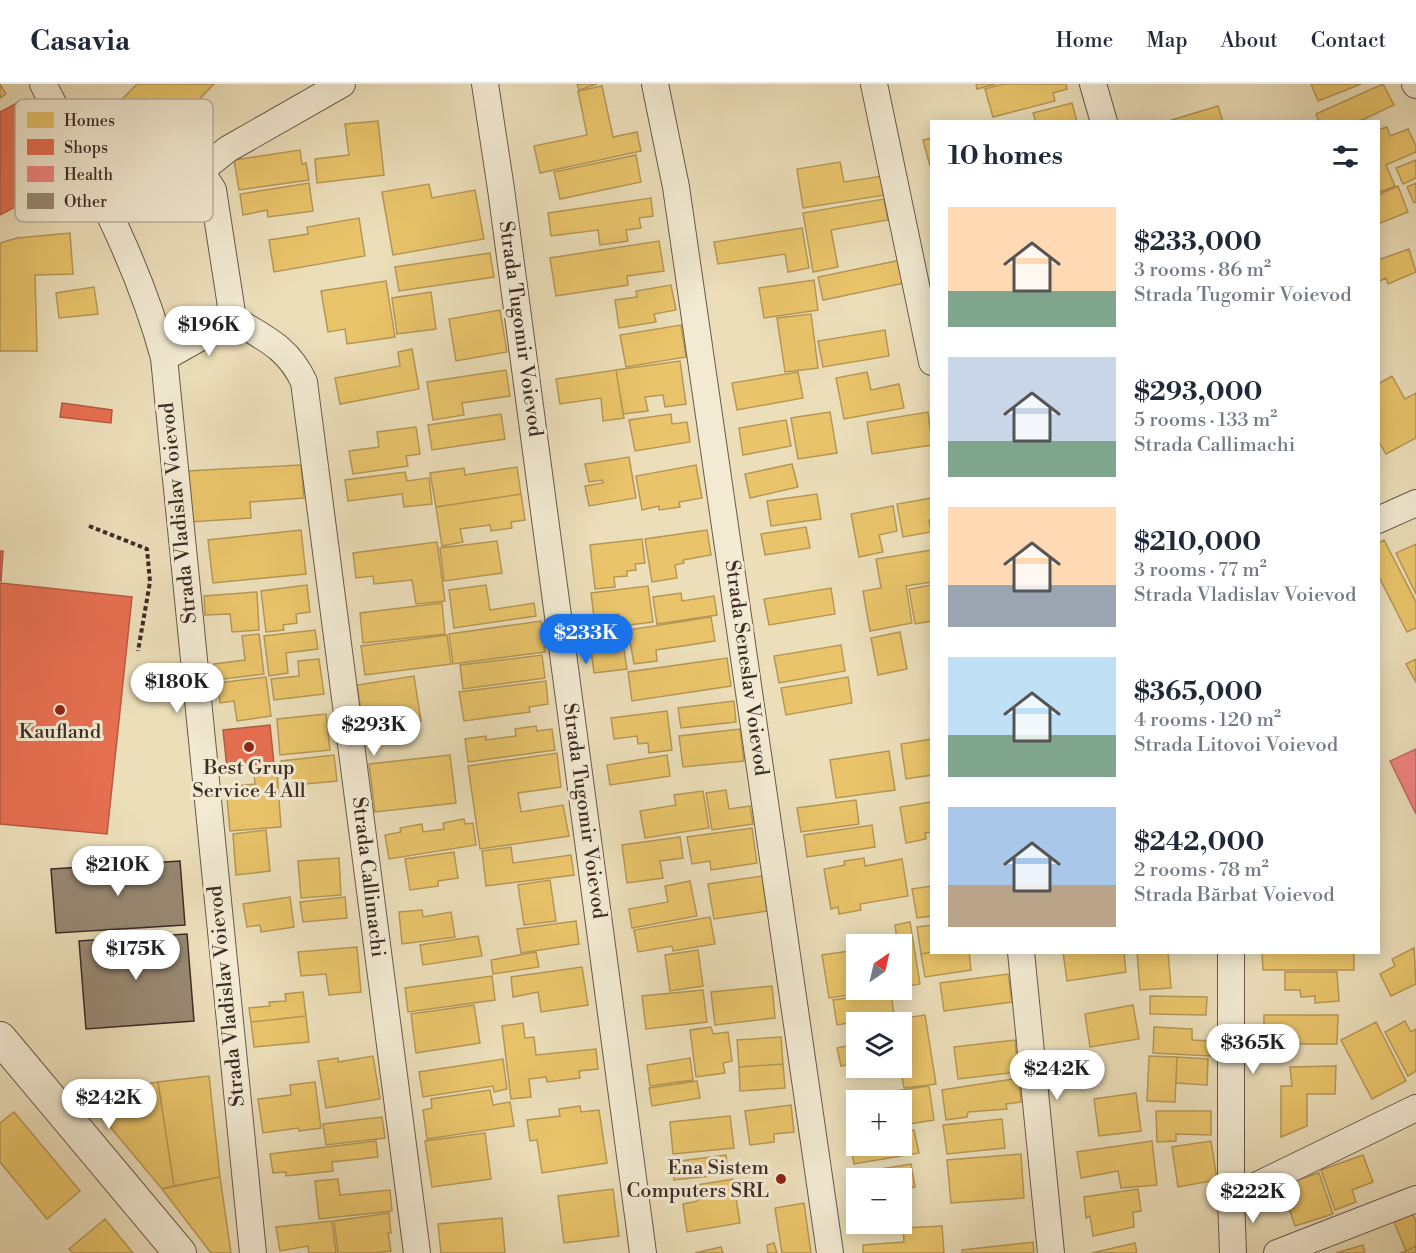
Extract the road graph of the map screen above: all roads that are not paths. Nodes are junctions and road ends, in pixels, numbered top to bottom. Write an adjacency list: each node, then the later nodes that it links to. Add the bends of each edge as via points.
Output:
1 (43, 84): 7 (street, Strada Vladislav Voievod)
2 (342, 84): 9 (street)
3 (485, 84): 26 (street, Strada Tugomir Voievod)
4 (655, 84): 27 (street, Strada Seneslav Voievod, via 676,187)
5 (874, 84): 13 (street)
6 (1093, 84): 8 (street)
7 (51, 99)
8 (1103, 120)
9 (213, 161)
10 (213, 190): 12 (street)
11 (112, 222): 14 (street, Strada Vladislav Voievod, via 141,284)
12 (233, 319): 14 (street); 25 (street, Strada Callimachi, via 288,354 303,382)
13 (930, 352)
14 (164, 358): 24 (street, Strada Vladislav Voievod)
15 (1416, 503): 16 (street)
16 (1380, 519)
17 (1021, 954): 28 (street)
18 (1231, 954): 21 (street)
19 (0, 1038): 23 (street)
20 (1416, 1108): 21 (street)
21 (1231, 1198): 29 (street)
22 (1416, 1199): 30 (street)
23 (180, 1253)
24 (253, 1253)
25 (417, 1253)
26 (643, 1253)
27 (830, 1253)
28 (1051, 1253)
29 (1233, 1253)
30 (1278, 1253)

